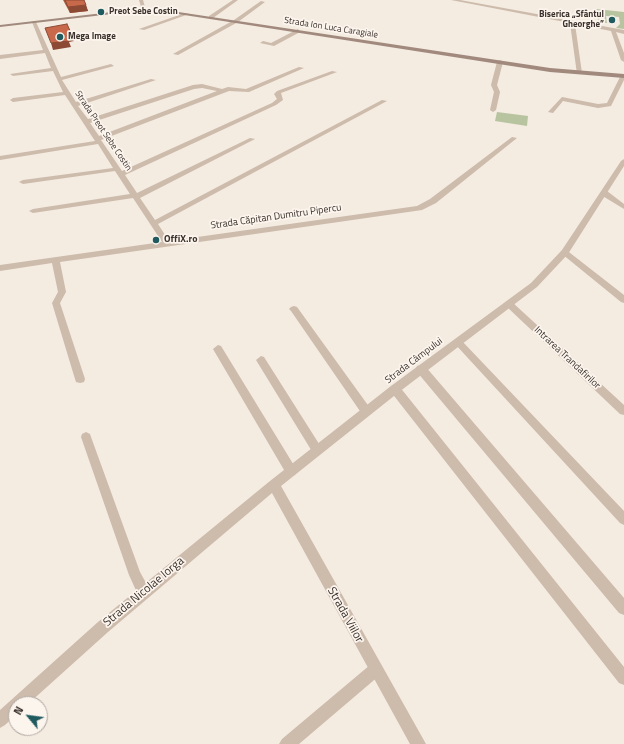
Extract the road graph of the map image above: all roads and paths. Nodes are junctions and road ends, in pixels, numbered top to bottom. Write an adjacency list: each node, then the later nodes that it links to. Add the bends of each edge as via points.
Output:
1 (141, 0): 5 (street)
2 (236, 0): 7 (street)
3 (453, 0): 10 (street)
4 (263, 2): 8 (street)
5 (144, 10): 6 (main road, Strada Ion Luca Caragiale); 9 (main road, Strada Ion Luca Caragiale)
6 (187, 14): 7 (main road, Strada Ion Luca Caragiale); 12 (street)
7 (211, 17): 8 (main road, Strada Ion Luca Caragiale)
8 (236, 21): 14 (main road, Strada Ion Luca Caragiale); 18 (street)
9 (34, 22): 11 (main road, Strada Ion Luca Caragiale); 17 (street, Strada Preot Sebe Costin)
10 (572, 22): 13 (street); 26 (street)
11 (0, 26)
12 (142, 29)
13 (613, 30): 15 (street); 20 (street)
14 (298, 31): 16 (street, via 272,45); 21 (main road, Strada Ion Luca Caragiale)
15 (624, 32)
16 (263, 43)
17 (46, 51): 19 (street); 23 (street, Strada Preot Sebe Costin)
18 (176, 54)
19 (0, 57)
20 (624, 60)
21 (500, 62): 26 (main road, Strada Ion Luca Caragiale); 36 (street, via 494,85 497,92)
22 (111, 66): 29 (street)
23 (54, 68): 27 (street); 29 (street, Strada Preot Sebe Costin)
24 (301, 68): 31 (street, via 248,91 230,88)
25 (334, 72): 44 (street, via 279,92 277,94 280,100 274,104)
26 (579, 73): 28 (main road, Strada Ion Luca Caragiale)
27 (13, 74)
28 (624, 76): 37 (street, via 609,105 600,106 562,99)
29 (59, 79): 32 (street, Strada Preot Sebe Costin)
30 (153, 80): 35 (street)
31 (223, 91): 38 (street, via 202,86 193,87); 41 (street)
32 (67, 93): 33 (street); 35 (street, Strada Preot Sebe Costin)
33 (13, 100)
34 (384, 101): 50 (street)
35 (74, 105): 38 (street, Strada Preot Sebe Costin)
36 (493, 110)
37 (550, 112)
38 (86, 122): 41 (street, Strada Preot Sebe Costin)
39 (514, 138): 51 (street, Strada Căpitan Dumitru Pipercu, via 426,206)
40 (252, 139): 47 (street)
41 (99, 141): 42 (street); 44 (street, Strada Preot Sebe Costin)
42 (0, 158)
43 (624, 161): 46 (street, Strada Câmpului)
44 (119, 172): 45 (street); 47 (street, Strada Preot Sebe Costin)
45 (23, 182)
46 (604, 193): 48 (street); 52 (street, Strada Câmpului)
47 (136, 196): 49 (street); 50 (street, Strada Preot Sebe Costin)
48 (624, 207)
49 (33, 211)
50 (154, 223): 51 (street, Strada Preot Sebe Costin)
51 (167, 244): 53 (street, Strada Căpitan Dumitru Pipercu)
52 (565, 252): 55 (street); 56 (street, Strada Câmpului, via 544,276)
53 (55, 260): 54 (street, Strada Căpitan Dumitru Pipercu); 62 (street, via 62,292 56,303)
54 (0, 268)
55 (624, 300)
56 (509, 304): 58 (street, Strada Câmpului); 65 (street, Intrarea Trandafirilor)
57 (294, 309): 64 (street)
58 (458, 342): 61 (street, Strada Câmpului); 70 (street)
59 (218, 349): 68 (street)
60 (261, 360): 67 (street)
61 (421, 369): 63 (street, Strada Câmpului); 72 (street)
62 (80, 379)
63 (395, 389): 64 (street, Strada Câmpului); 74 (street)
64 (366, 411): 67 (street, Strada Câmpului)
65 (624, 411)
66 (86, 437): 71 (street, via 135,576)
67 (317, 450): 68 (street, Strada Câmpului)
68 (291, 471): 69 (street, Strada Câmpului)
69 (274, 485): 71 (street, Strada Nicolae Iorga); 73 (street, Strada Viilor)
70 (624, 518)
71 (144, 592): 75 (street, Strada Nicolae Iorga)
72 (624, 608)
73 (376, 670): 78 (street); 79 (street, Strada Viilor)
74 (624, 678)
75 (27, 696)
76 (8, 713): 77 (street, Strada Nicolae Iorga)
77 (0, 720)
78 (288, 744)
79 (418, 744)

